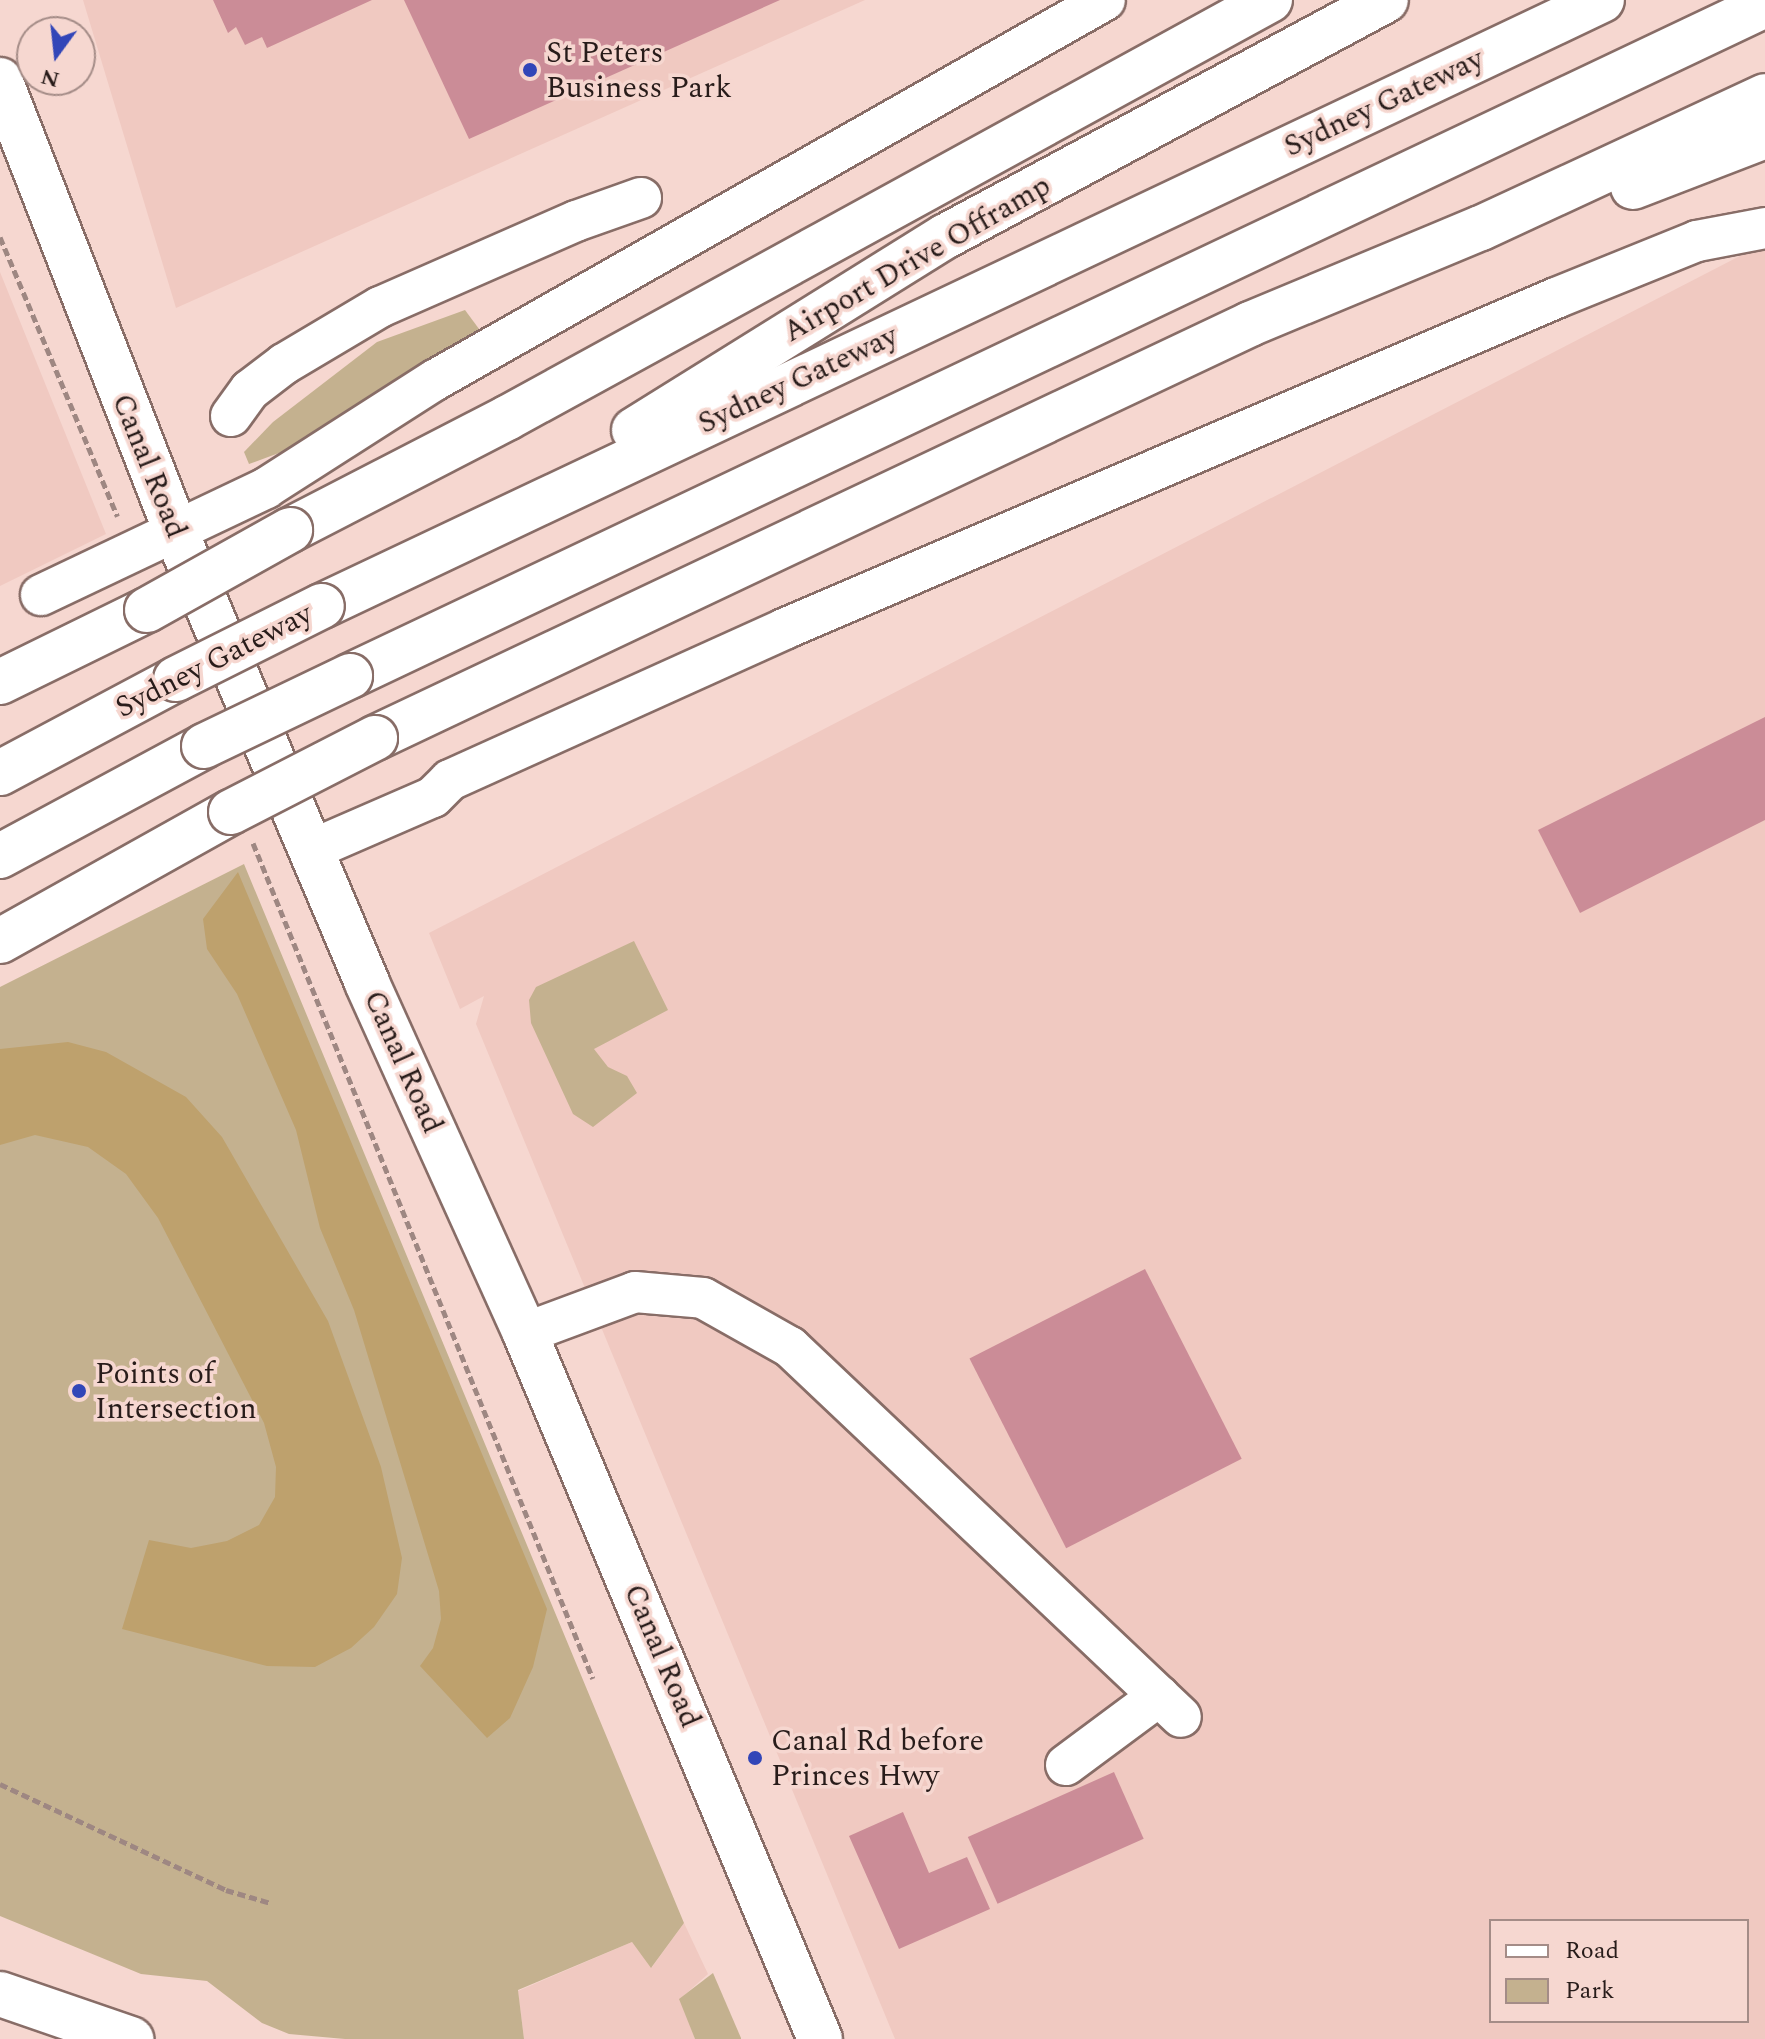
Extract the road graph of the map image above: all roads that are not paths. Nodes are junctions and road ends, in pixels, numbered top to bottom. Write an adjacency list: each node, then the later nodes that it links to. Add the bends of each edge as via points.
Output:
1 (1105, 0): 16 (lane, via 435,380 266,488)
2 (1270, 0): 11 (main road)
3 (1384, 0): 11 (main road); 17 (main road, Airport Drive Offramp, via 946,236)
4 (1602, 0): 17 (main road, Sydney Gateway)
5 (1765, 5): 9 (main road)
6 (1765, 26): 9 (main road)
7 (0, 80): 16 (main road, Canal Road)
8 (1765, 96): 14 (main road, via 1481,228)
9 (1500, 128): 22 (main road, bridge, via 204,746)
10 (1765, 136): 14 (main road, via 1511,233)
11 (991, 153): 19 (main road, bridge, via 147,610)
12 (641, 198): 15 (lane, via 380,307 284,364 250,390)
13 (1765, 228): 21 (lane, via 1697,241 1556,298 784,629 450,780 433,797)
14 (1250, 324): 23 (main road, bridge, via 375,738 241,824)
15 (231, 416)
16 (175, 530): 18 (lane); 21 (main road, Canal Road)
17 (459, 540): 20 (main road, Sydney Gateway, bridge, via 176,679)
18 (41, 595)
19 (0, 682)
20 (0, 773)
21 (311, 850): 24 (main road, Canal Road)
22 (0, 856)
23 (0, 941)
24 (525, 1333): 25 (lane, via 635,1292 703,1298 790,1347 1170,1706); 28 (main road, Canal Road)
25 (1066, 1765)
26 (0, 1994): 27 (main road)
27 (131, 2039)
28 (820, 2039)

